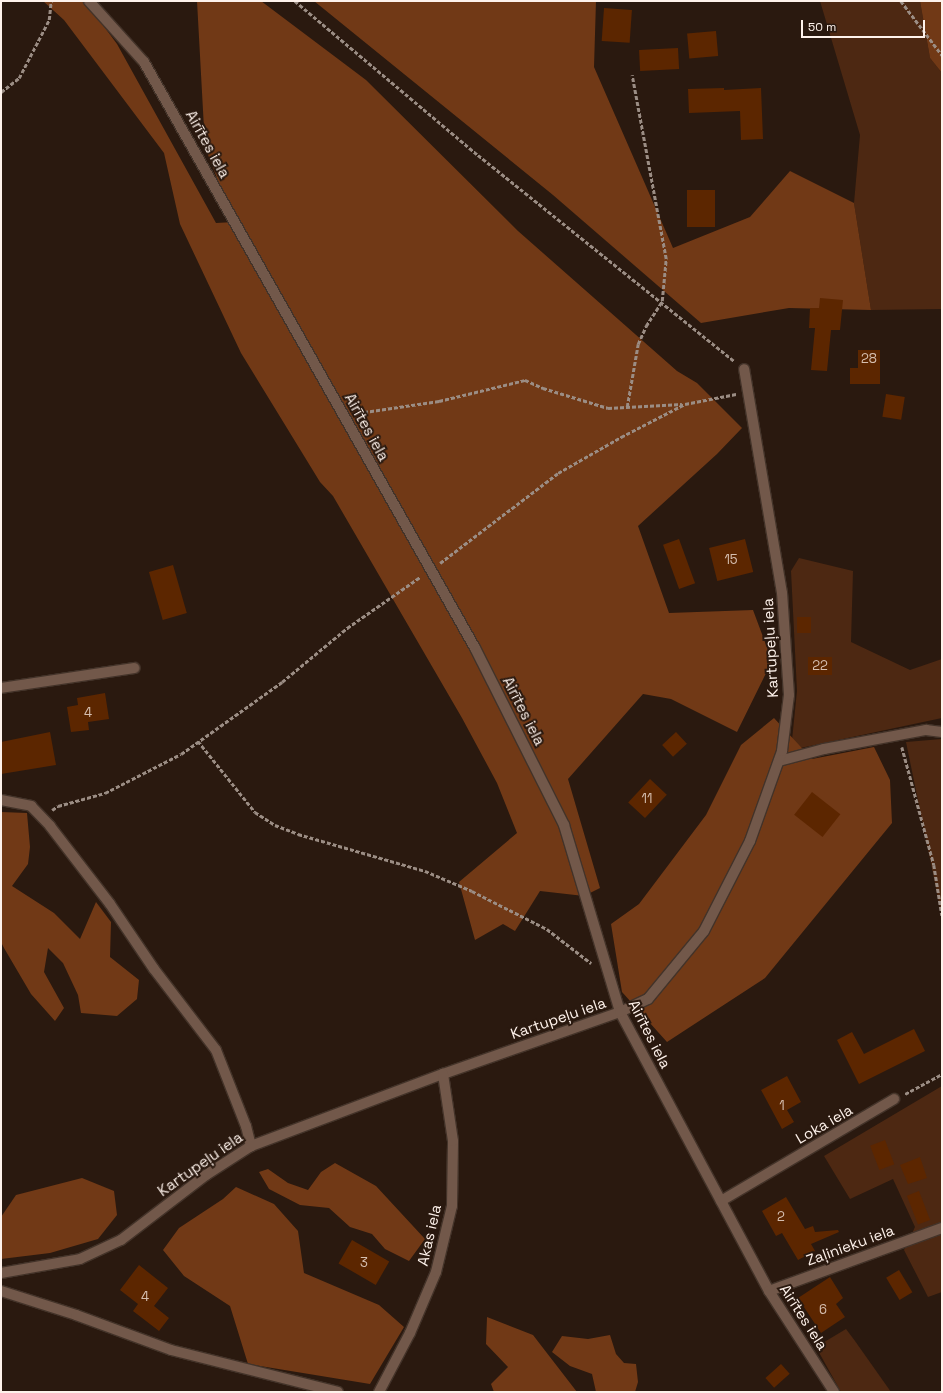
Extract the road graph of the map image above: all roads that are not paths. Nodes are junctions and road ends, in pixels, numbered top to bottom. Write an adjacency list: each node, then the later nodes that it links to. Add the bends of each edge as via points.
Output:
1 (89, 1): 8 (street, Airītes iela, via 144,62 475,648 564,826)
2 (744, 369): 6 (street, Kartupeļu iela, via 782,593 789,696)
3 (135, 668): 4 (street)
4 (1, 688)
5 (942, 732): 6 (street, via 926,730 824,749)
6 (779, 761): 8 (street, Kartupeļu iela, via 750,841 704,931 648,999)
7 (1, 800): 11 (street, via 31,806 41,816 110,904 154,969 216,1050 246,1126)
8 (620, 1012): 9 (street, Kartupeļu iela); 12 (street, Airītes iela)
9 (443, 1074): 11 (street, Kartupeļu iela); 18 (street, Akas iela, via 453,1141 452,1206 436,1272 410,1333)
10 (894, 1099): 12 (street, Loka iela)
11 (251, 1146): 14 (street, Kartupeļu iela, via 206,1175 122,1240 80,1259)
12 (721, 1201): 15 (street, Airītes iela)
13 (942, 1228): 15 (street, Zaļinieku iela)
14 (1, 1274)
15 (768, 1290): 19 (street, Airītes iela)
16 (1, 1291): 17 (street, via 171,1350)
17 (338, 1392)
18 (379, 1392)
19 (834, 1392)

